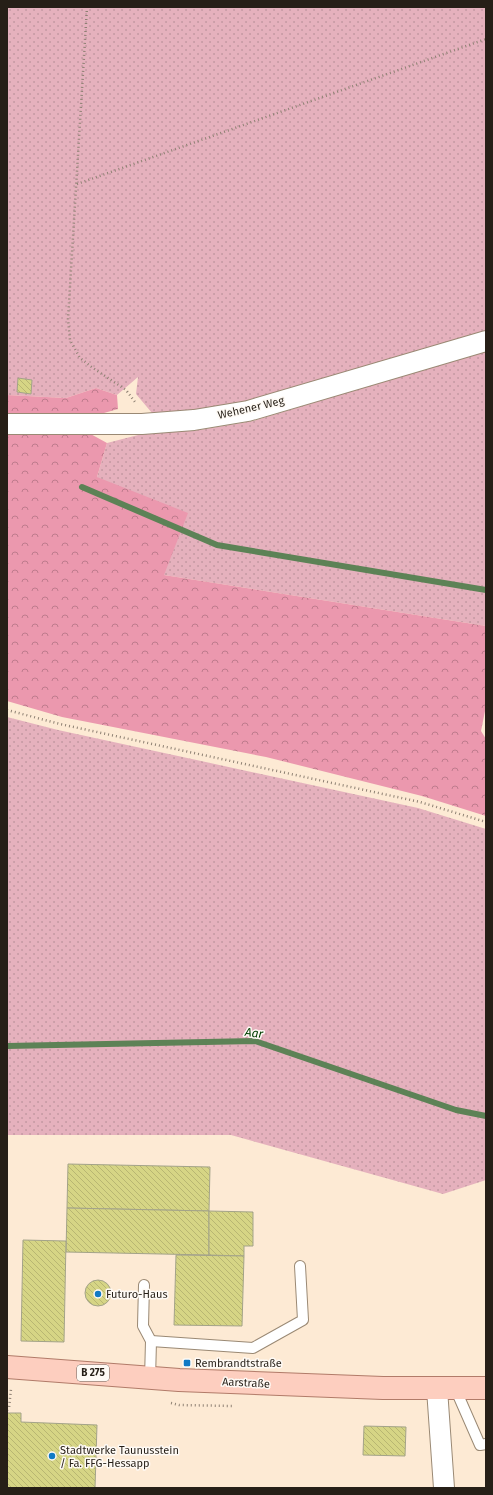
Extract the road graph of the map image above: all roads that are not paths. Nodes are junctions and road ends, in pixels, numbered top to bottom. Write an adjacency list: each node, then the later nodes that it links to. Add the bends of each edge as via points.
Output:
1 (486, 341): 2 (street, Wehener Weg, via 248,411 194,420 142,424)
2 (7, 424)
3 (300, 1266): 5 (lane, via 302,1320 253,1348)
4 (144, 1285): 5 (lane, via 143,1326)
5 (151, 1341): 7 (lane)
6 (7, 1366): 7 (main road, Aarstraße / B 275)
7 (150, 1379): 9 (main road, Aarstraße / B 275)
8 (485, 1387): 9 (main road, Aarstraße / B 275)
9 (446, 1389): 10 (lane, via 480,1444); 11 (street)
10 (486, 1444)
11 (444, 1488)

